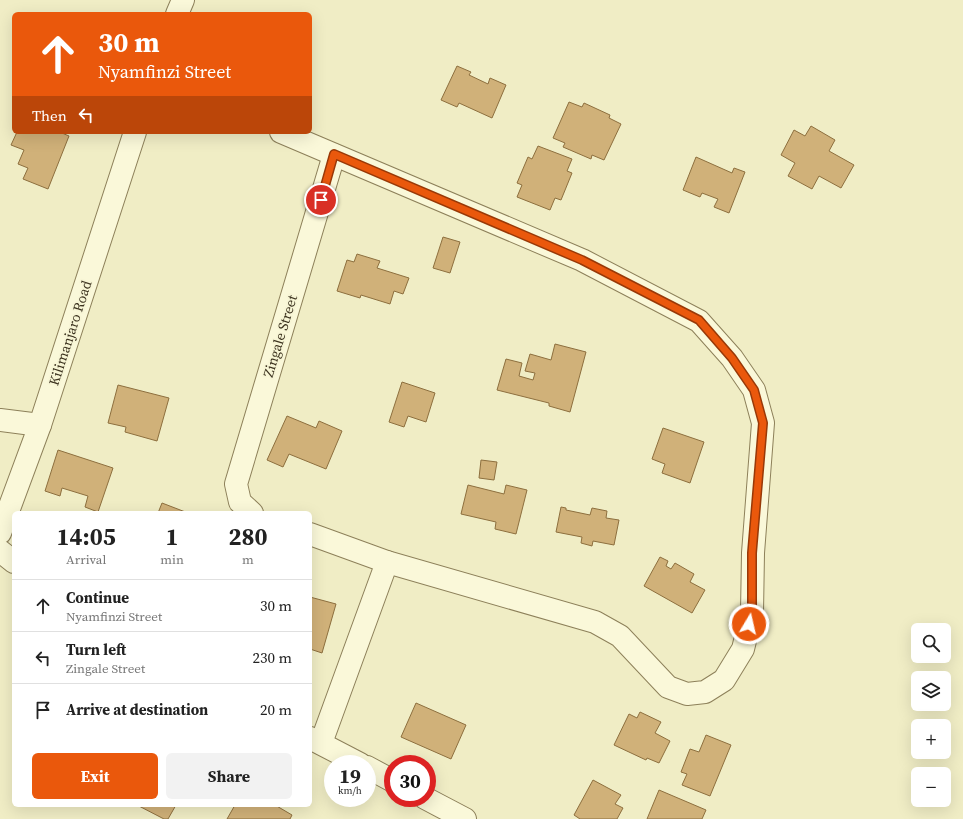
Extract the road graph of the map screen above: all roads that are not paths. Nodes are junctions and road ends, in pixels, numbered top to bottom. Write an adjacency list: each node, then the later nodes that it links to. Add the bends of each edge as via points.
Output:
1 (183, 0): 2 (street)
2 (178, 12)
3 (135, 134): 7 (street, Kilimanjaro Road)
4 (286, 134): 5 (street)
5 (334, 154): 8 (street, Zingale Street, via 236,484 240,502); 13 (street, via 582,260 699,320 732,358 754,390 763,423 752,553 752,612 743,649 724,680 705,692 687,694 668,687 620,636 596,622)
6 (0, 420): 7 (street)
7 (40, 425): 9 (street, Kilimanjaro Road)
8 (250, 511)
9 (0, 533)
10 (312, 535): 13 (street)
11 (0, 551): 12 (street)
12 (12, 560)
13 (387, 562): 14 (street)
14 (316, 741): 15 (street)
15 (343, 755)
16 (436, 804): 17 (street)
17 (465, 819)

